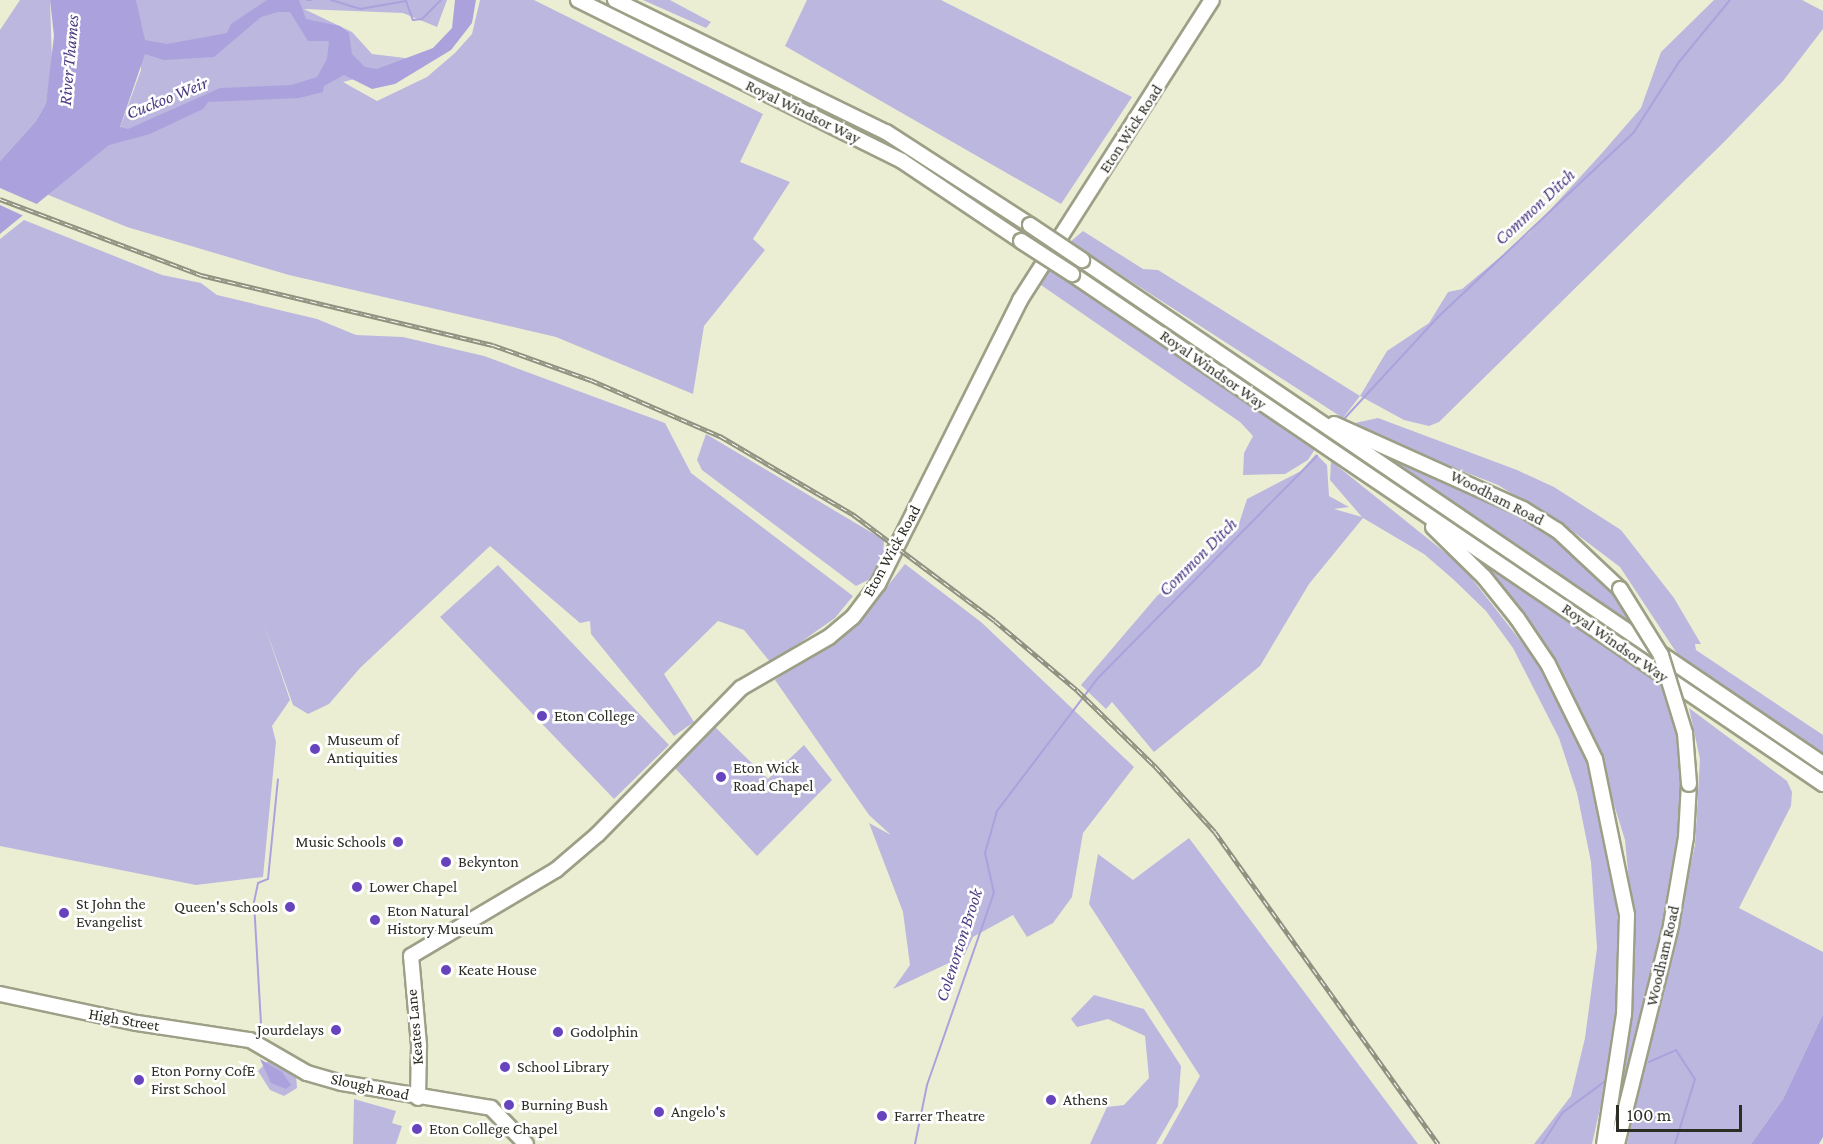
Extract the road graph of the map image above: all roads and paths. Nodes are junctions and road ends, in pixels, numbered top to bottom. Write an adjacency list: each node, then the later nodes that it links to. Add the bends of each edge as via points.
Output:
1 (578, 0): 6 (main road, Royal Windsor Way, bridge, via 902,161)
2 (615, 0): 4 (main road, Royal Windsor Way, bridge, via 886,132)
3 (1212, 0): 9 (main road, Eton Wick Road, via 1020,300 878,584 853,617 829,637 741,688 598,834 556,870)
4 (1315, 416): 5 (main road, Woodham Road)
5 (1360, 444): 7 (main road, Royal Windsor Way); 15 (main road, Woodham Road, bridge, via 1523,508 1557,530 1620,589 1661,655 1685,733 1689,784 1686,837 1671,925)
6 (1384, 484): 8 (main road, Royal Windsor Way); 14 (main road, Woodham Road, via 1469,561 1517,618 1548,664 1595,759 1627,915 1624,1014)
7 (1823, 764)
8 (1823, 784)
9 (411, 956): 12 (main road, Keates Lane, via 420,1045)
10 (0, 994): 11 (main road, High Street, via 137,1023)
11 (250, 1040): 12 (main road, Slough Road, via 307,1072)
12 (418, 1098): 13 (main road, Slough Road, via 491,1108)
13 (526, 1144)
14 (1604, 1144)
15 (1617, 1144)

